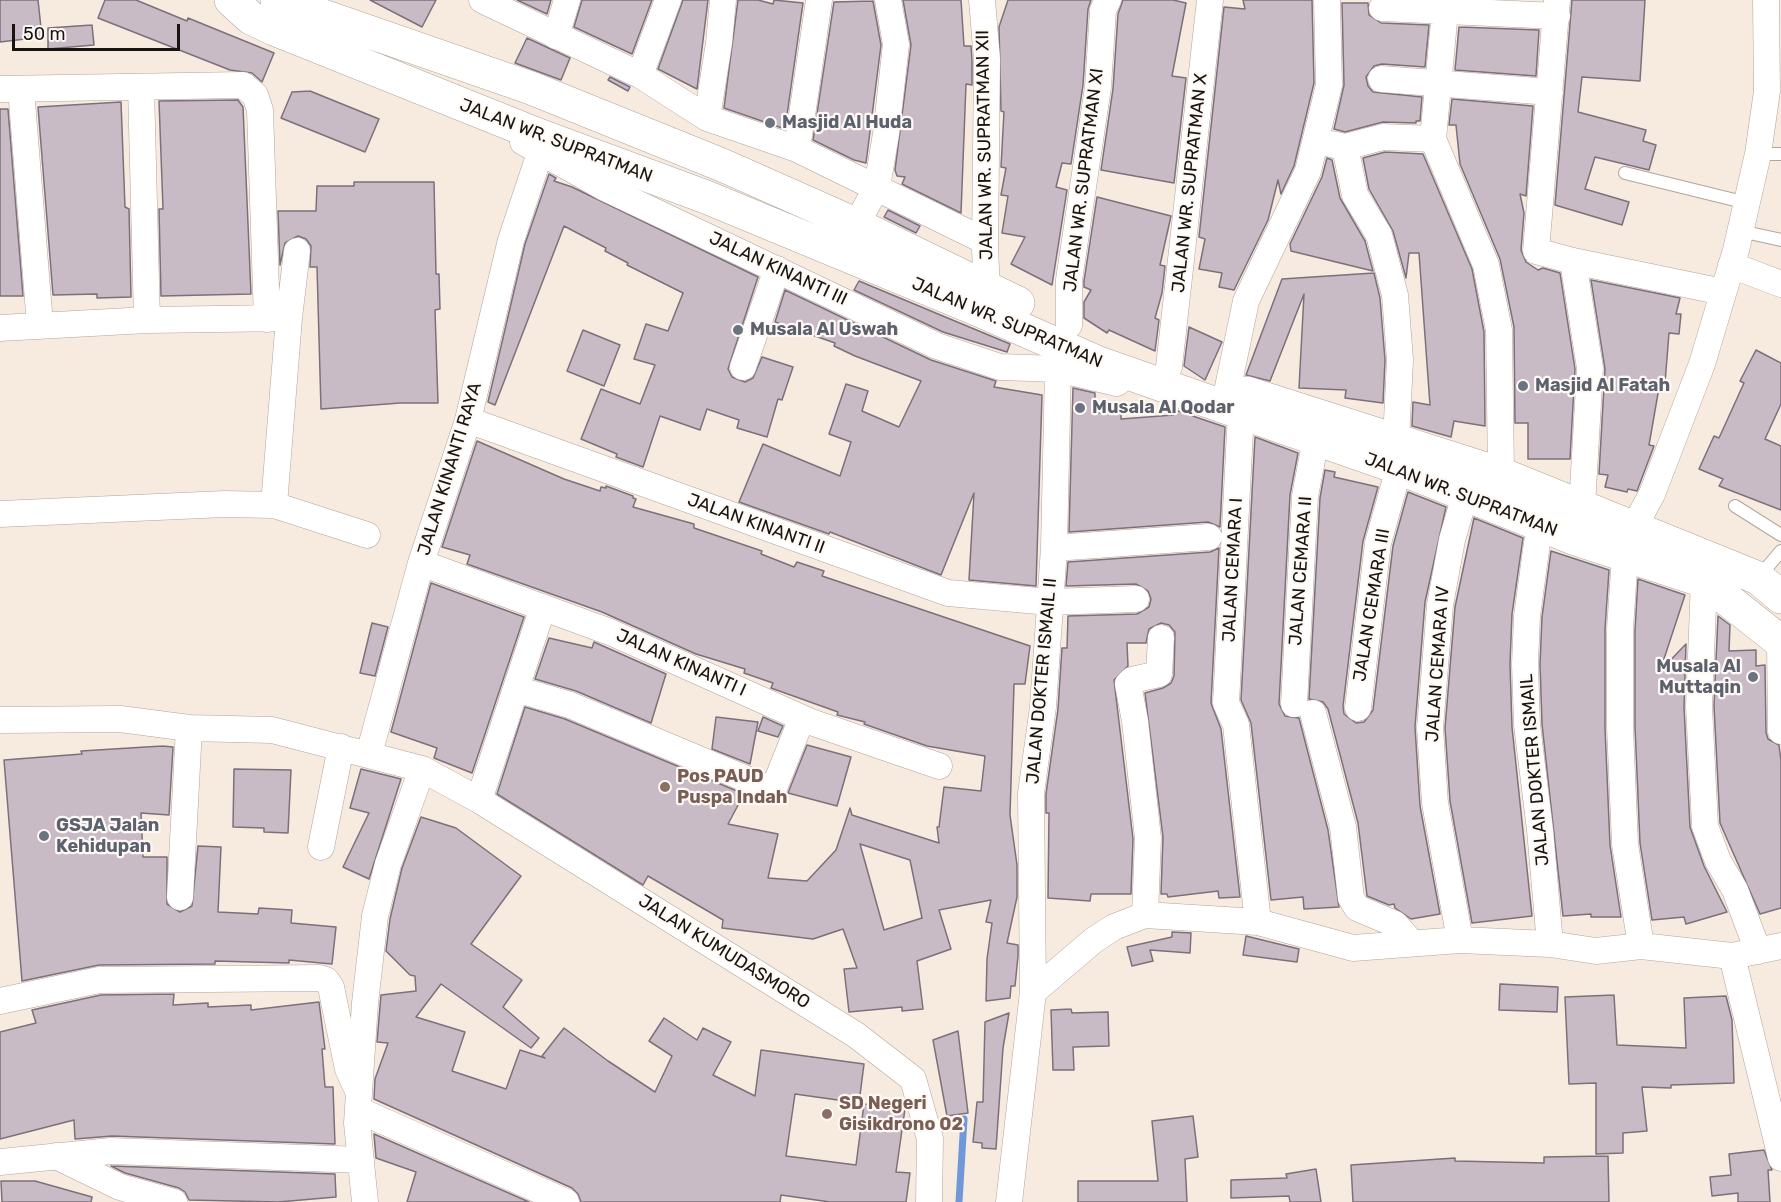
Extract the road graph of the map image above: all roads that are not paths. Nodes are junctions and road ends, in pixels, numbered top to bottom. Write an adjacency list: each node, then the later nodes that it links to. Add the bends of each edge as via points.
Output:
1 (231, 0): 16 (main road, JALAN WR. SUPRATMAN, via 251,18)
2 (482, 0): 17 (street)
3 (567, 0): 17 (street)
4 (668, 0): 18 (street)
5 (723, 0): 24 (street)
6 (819, 0): 28 (street)
7 (888, 0): 32 (street, via 896,44)
8 (982, 0): 37 (street, JALAN WR. SUPRATMAN XII, via 987,59)
9 (1108, 0): 49 (street, JALAN WR. SUPRATMAN XI, via 1103,10 1098,87 1070,280)
10 (1210, 0): 53 (street, JALAN WR. SUPRATMAN X)
11 (1327, 0): 26 (street, via 1329,85)
12 (1766, 0): 30 (street)
13 (1446, 5): 14 (street); 15 (street); 20 (street)
14 (1557, 7): 23 (street)
15 (1382, 8)
16 (275, 15): 29 (street, JALAN KINANTI III, via 275,38); 34 (main road, JALAN WR. SUPRATMAN, via 531,88); 39 (main road, JALAN WR. SUPRATMAN, via 540,136 706,197)
17 (556, 36): 18 (street)
18 (640, 75): 24 (street)
19 (1381, 79): 20 (street)
20 (1440, 84): 23 (street); 25 (street)
21 (141, 87): 22 (street); 46 (street, via 243,84 255,94 260,110); 47 (street)
22 (10, 89): 48 (street)
23 (1550, 92): 40 (street, via 1536,249)
24 (706, 118): 28 (street)
25 (1433, 139): 27 (street, via 1383,137); 58 (street, JALAN WR. SUPRATMAN, via 1486,265 1499,330)
26 (1315, 141): 27 (street); 54 (street, via 1308,171 1246,301)
27 (1346, 147): 57 (street, JALAN WR. SUPRATMAN, via 1355,195 1379,235 1395,296 1400,360)
28 (797, 149): 32 (street)
29 (540, 150): 42 (street, JALAN KINANTI III, via 603,187); 55 (street, JALAN KINANTI RAYA, via 511,240)
30 (1769, 154): 33 (street)
31 (1625, 173): 33 (lane)
32 (877, 187): 34 (street); 37 (street)
33 (1747, 203): 35 (street)
34 (855, 224): 39 (street); 44 (main road, JALAN WR. SUPRATMAN)
35 (1740, 231): 36 (lane); 41 (street)
36 (1781, 240)
37 (985, 241): 44 (street, JALAN WR. SUPRATMAN XII)
38 (297, 251): 46 (street)
39 (841, 254): 53 (main road, JALAN WR. SUPRATMAN, via 1099,363)
40 (1573, 261): 45 (street); 62 (street, JALAN WR. SUPRATMAN, via 1590,368)
41 (1731, 265): 43 (street); 45 (street)
42 (777, 269): 51 (street); 52 (street, JALAN KINANTI III, via 937,346 1000,367)
43 (1781, 284)
44 (987, 289): 49 (main road, JALAN WR. SUPRATMAN)
45 (1723, 292): 68 (street, via 1702,364 1652,494)
46 (278, 318): 47 (street); 60 (street)
47 (147, 320): 48 (street)
48 (40, 325): 50 (street)
49 (1069, 325): 53 (main road, JALAN WR. SUPRATMAN)
50 (0, 327)
51 (743, 367)
52 (1058, 369): 53 (street, JALAN KINANTI III, via 1162,396 1175,397); 69 (street, JALAN DOKTER ISMAIL II)
53 (1177, 380): 54 (main road, JALAN WR. SUPRATMAN)
54 (1235, 400): 56 (main road, JALAN WR. SUPRATMAN); 57 (main road, JALAN WR. SUPRATMAN, via 1328,417); 93 (street, JALAN CEMARA I, via 1226,703 1236,725)
55 (468, 420): 71 (street, JALAN KINANTI RAYA); 75 (street, JALAN KINANTI II, via 936,590)
56 (1316, 439): 57 (main road, JALAN WR. SUPRATMAN); 95 (street, JALAN CEMARA II, via 1305,496 1304,709 1343,827 1351,898 1357,908 1395,924)
57 (1397, 455): 58 (main road, JALAN WR. SUPRATMAN); 59 (main road, JALAN WR. SUPRATMAN); 80 (street, JALAN CEMARA III, via 1378,543)
58 (1501, 474): 62 (main road, JALAN WR. SUPRATMAN)
59 (1465, 495): 64 (main road, JALAN WR. SUPRATMAN); 94 (street, JALAN CEMARA IV, via 1440,604 1430,728 1435,803)
60 (274, 505): 63 (street); 65 (street)
61 (1735, 506): 66 (lane)
62 (1582, 507): 68 (main road, JALAN WR. SUPRATMAN)
63 (0, 514)
64 (1542, 526): 68 (main road, JALAN WR. SUPRATMAN); 96 (street, JALAN DOKTER ISMAIL, via 1527,616 1525,664 1527,725)
65 (367, 535)
66 (1781, 536)
67 (1209, 537): 69 (street)
68 (1629, 542): 72 (main road, JALAN WR. SUPRATMAN); 73 (main road, JALAN WR. SUPRATMAN); 97 (street, via 1620,629 1620,727 1625,844)
69 (1054, 548): 75 (street, JALAN DOKTER ISMAIL II)
70 (1781, 551): 73 (lane)
71 (421, 563): 76 (street, JALAN KINANTI I); 86 (street, JALAN KINANTI RAYA)
72 (1704, 581): 78 (main road, JALAN WR. SUPRATMAN); 98 (street, via 1699,706 1705,826 1718,861)
73 (1770, 587)
74 (1136, 600): 75 (street, JALAN KINANTI II)
75 (1050, 602): 100 (street, JALAN DOKTER ISMAIL II, via 1043,707 1031,793)
76 (543, 607): 79 (street); 81 (street, JALAN KINANTI I, via 610,632)
77 (1161, 638): 92 (street, via 1159,674 1128,684 1148,838)
78 (1781, 641): 84 (street)
79 (516, 689): 81 (street, via 570,705 770,789 774,788); 89 (street)
80 (1358, 708)
81 (802, 718): 87 (street, JALAN KINANTI I)
82 (0, 720): 83 (street, JALAN KUMUDASMORO, via 120,719)
83 (189, 728): 85 (street, JALAN KUMUDASMORO, via 272,730); 91 (street)
84 (1781, 731)
85 (341, 747): 86 (street, JALAN KUMUDASMORO); 90 (street)
86 (369, 754): 88 (street, JALAN KUMUDASMORO)
87 (939, 766)
88 (422, 769): 89 (street, JALAN KUMUDASMORO); 102 (street, via 388,864 375,916)
89 (479, 800): 110 (street, JALAN KUMUDASMORO, via 856,1035 913,1079 930,1139)
90 (321, 847)
91 (180, 897)
92 (1145, 915): 93 (street); 100 (street, via 1094,940)
93 (1258, 922): 95 (street, via 1353,948)
94 (1460, 940): 95 (street); 96 (street)
95 (1412, 943)
96 (1550, 944): 97 (street, via 1596,951)
97 (1641, 946): 99 (street)
98 (1770, 948): 99 (street)
99 (1732, 956): 104 (street)
100 (1033, 992): 111 (street, JALAN DOKTER ISMAIL II)
101 (0, 1001): 102 (street, via 99,980 320,978 331,987)
102 (359, 1102): 105 (street); 109 (street)
103 (56, 1156): 105 (street, via 111,1151); 106 (street); 107 (street, via 120,1187)
104 (1781, 1158)
105 (361, 1160): 108 (street)
106 (0, 1162)
107 (174, 1202)
108 (365, 1202)
109 (566, 1202)
110 (929, 1202)
111 (1009, 1202)

